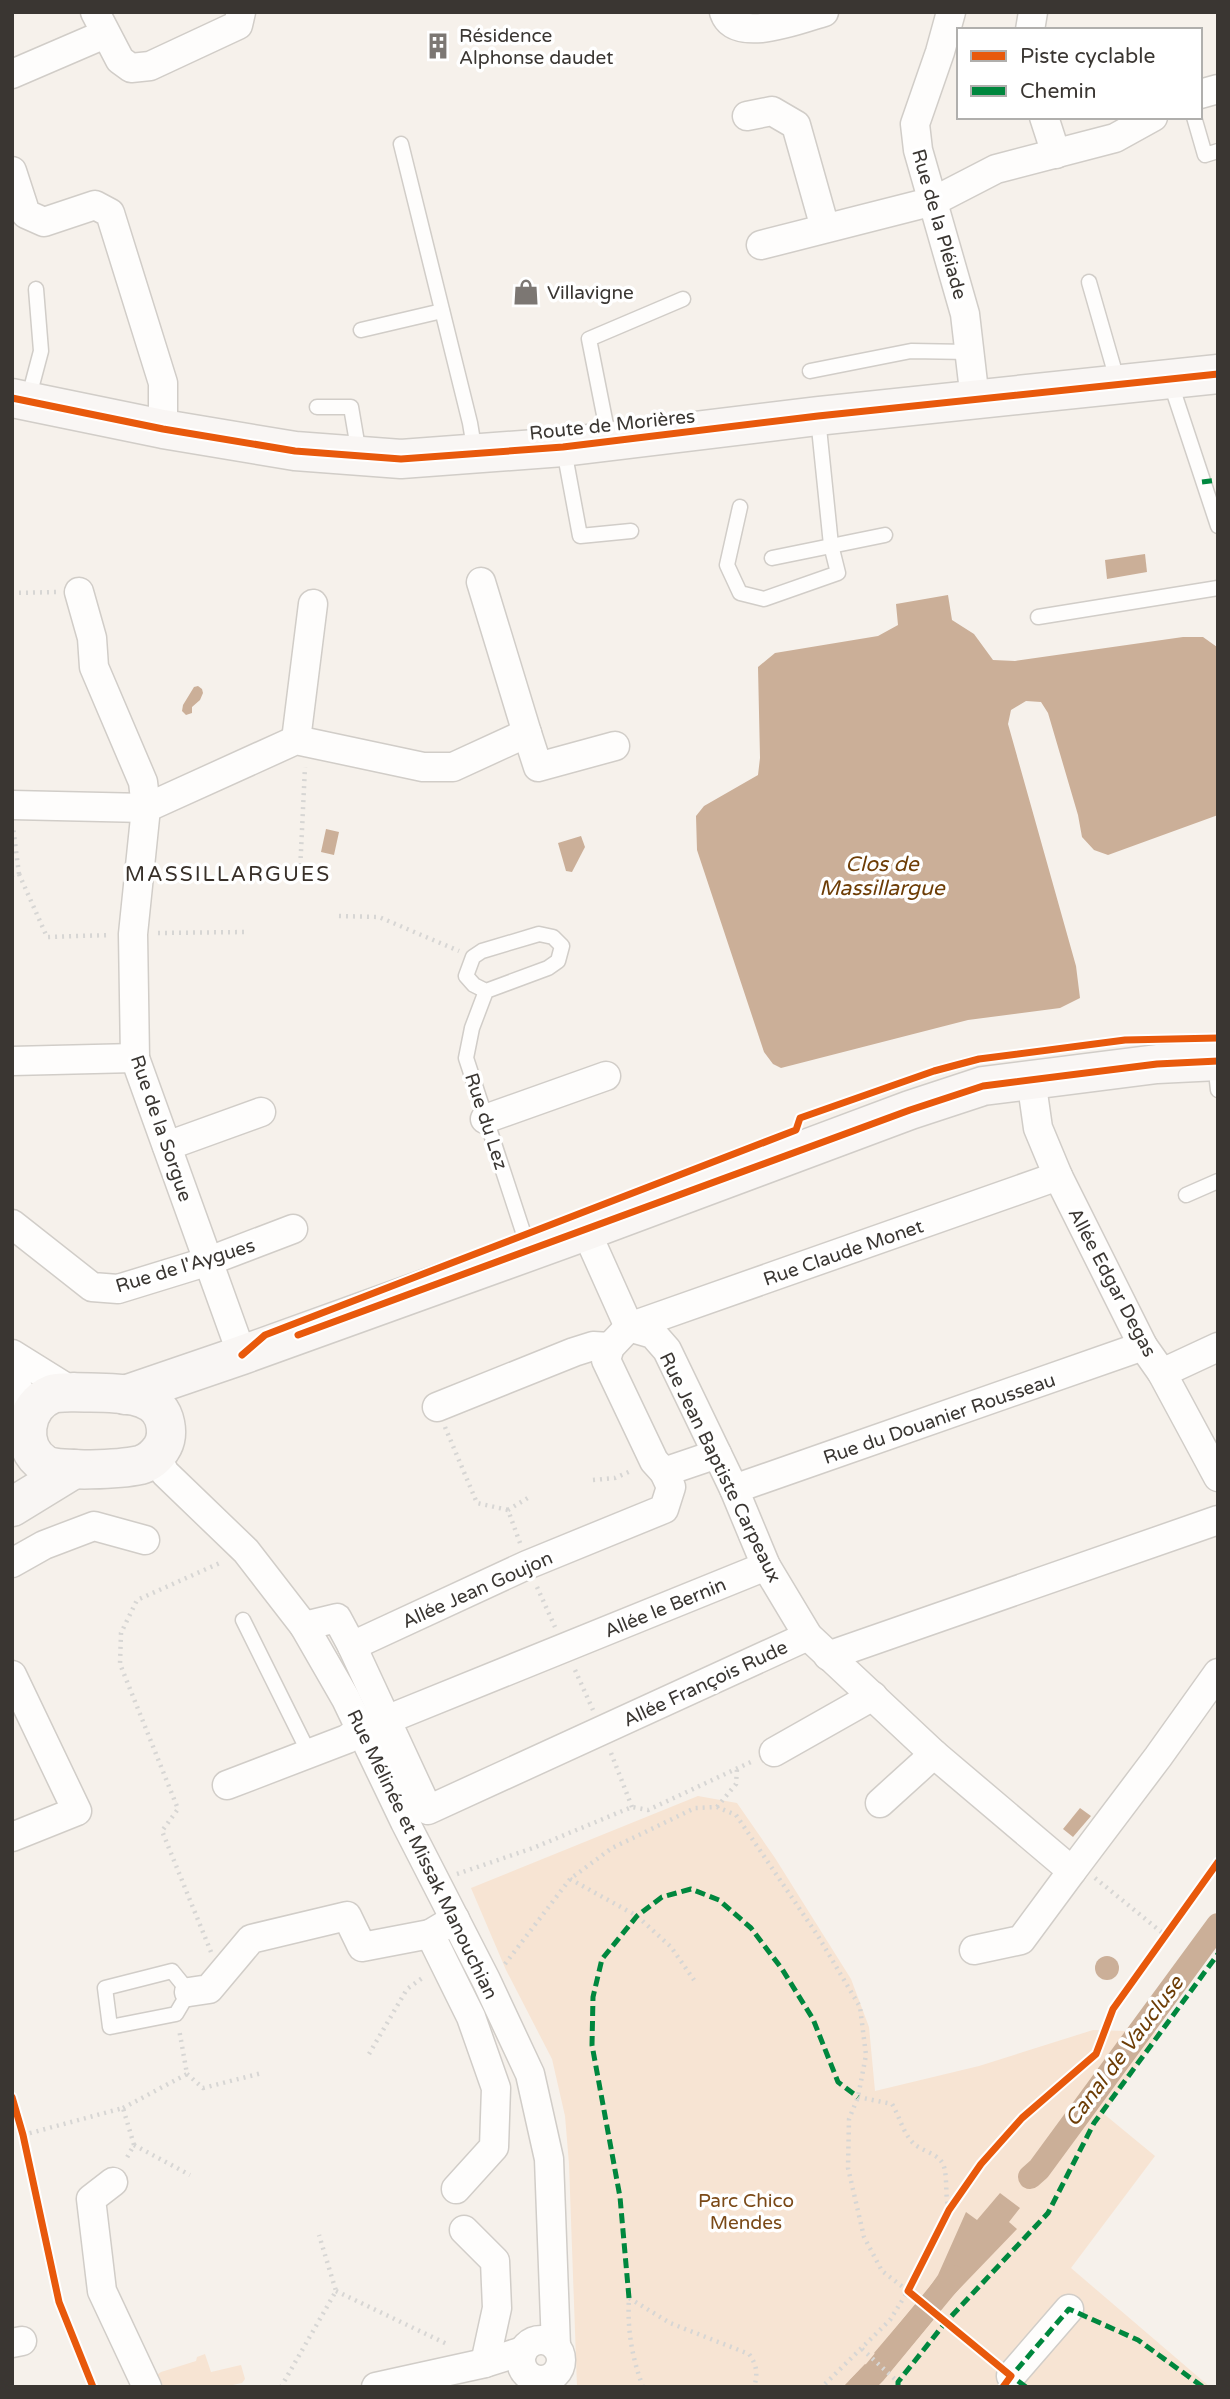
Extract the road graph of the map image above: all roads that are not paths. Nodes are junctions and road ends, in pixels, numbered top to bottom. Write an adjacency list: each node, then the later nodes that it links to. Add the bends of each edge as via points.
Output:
1 (241, 12): 5 (street, via 237,25 150,66 131,68 120,60)
2 (724, 12): 3 (street, via 734,27 760,28)
3 (824, 12)
4 (951, 12): 15 (street, Rue de la Pléiade, via 915,124)
5 (100, 23): 6 (street)
6 (12, 74)
7 (747, 116): 16 (street, via 772,111 796,125)
8 (1045, 119): 13 (street)
9 (1149, 119): 13 (street, via 1115,138)
10 (1195, 119): 12 (lane, via 1205,155)
11 (401, 144): 21 (lane)
12 (1218, 151)
13 (1056, 154): 15 (street, via 996,170)
14 (12, 171): 32 (street, via 26,214 44,222 95,205 110,213 163,383)
15 (934, 201): 16 (street); 23 (street, Rue de la Pléiade, via 965,314)
16 (825, 228): 17 (street)
17 (761, 245)
18 (1089, 282): 27 (lane)
19 (36, 289): 28 (lane, via 41,351)
20 (683, 299): 33 (lane, via 589,340)
21 (442, 311): 22 (lane); 35 (lane)
22 (360, 330)
23 (969, 352): 24 (lane, via 911,351); 29 (street, Rue de la Pléiade)
24 (810, 371)
25 (1218, 374): 26 (street, Route de Morières)
26 (1169, 380): 27 (street, Route de Morières); 38 (lane)
27 (1118, 385): 29 (street, Route de Morières)
28 (20, 400): 32 (street, Route de Morières)
29 (975, 400): 31 (street, Route de Morières)
30 (317, 407): 36 (lane, via 351,407)
31 (818, 416): 33 (street, Route de Morières); 41 (lane)
32 (163, 429): 36 (street, Route de Morières)
33 (609, 440): 34 (street, Route de Morières)
34 (563, 447): 35 (street, Route de Morières); 39 (lane, via 580,536)
35 (475, 454): 36 (street, Route de Morières, via 401,459)
36 (359, 455)
37 (740, 507): 41 (lane, via 727,565 740,593 764,599 838,573)
38 (1218, 526)
39 (631, 531)
40 (885, 535): 41 (lane)
41 (831, 545): 42 (lane)
42 (772, 558)
43 (481, 582): 48 (street)
44 (1218, 588): 47 (lane)
45 (79, 592): 52 (street, Rue de la Sorgue, via 92,638 94,667 143,782)
46 (313, 604): 49 (street)
47 (1038, 617)
48 (527, 733): 49 (street, via 453,767 423,767); 50 (street, via 538,767)
49 (301, 741): 52 (street)
50 (615, 746)
51 (12, 805): 52 (street)
52 (146, 808): 54 (street, Rue de la Sorgue, via 133,934)
53 (486, 991): 53 (lane, via 548,968 558,961 562,946 553,937 539,934 482,951 473,957 466,976); 60 (lane, Rue du Lez, via 466,1058)
54 (135, 1058): 55 (street); 61 (street, Rue de la Sorgue)
55 (12, 1060)
56 (1217, 1071): 58 (street, via 1157,1065)
57 (606, 1076): 60 (street)
58 (1031, 1079): 62 (street, Allée Edgar Degas, via 1038,1129); 67 (street, via 983,1086 910,1110)
59 (261, 1112): 61 (street)
60 (485, 1119): 68 (lane, Rue du Lez)
61 (167, 1146): 69 (street, Rue de la Sorgue)
62 (1058, 1176): 70 (street, Rue Claude Monet); 71 (street, Allée Edgar Degas)
63 (1218, 1181): 64 (lane)
64 (1186, 1195)
65 (12, 1224): 69 (street, Rue de l'Aygues, via 92,1287 118,1289)
66 (293, 1230): 69 (street, Rue de l'Aygues)
67 (586, 1231): 68 (street); 70 (street)
68 (530, 1251): 75 (street)
69 (209, 1261): 75 (street, Rue de la Sorgue)
70 (629, 1327): 72 (street); 83 (street, Rue Jean Baptiste Carpeaux, via 653,1334 667,1350)
71 (1143, 1346): 76 (street, Allée Edgar Degas); 88 (street, Rue du Douanier Rousseau)
72 (610, 1347): 80 (street, via 574,1352); 84 (street, via 606,1360)
73 (1218, 1347): 76 (street)
74 (12, 1354): 78 (street)
75 (227, 1360): 79 (street); 82 (street, via 193,1381 172,1412)
76 (1162, 1373): 86 (street, Allée Edgar Degas)
77 (12, 1377): 81 (street)
78 (73, 1392): 79 (street); 81 (street, via 40,1401 32,1410)
79 (125, 1395): 82 (street, via 144,1396 162,1413)
80 (437, 1407)
81 (28, 1431): 85 (street, via 34,1454 45,1464); 87 (street)
82 (161, 1441): 85 (street, via 142,1464); 95 (street, Rue Mélinée et Missak Manouchian, via 165,1473 246,1551)
83 (717, 1454): 84 (street); 88 (street, Rue Jean Baptiste Carpeaux)
84 (659, 1466): 97 (street, Allée Jean Goujon, via 671,1487 664,1509 527,1565)
85 (74, 1469): 89 (street)
86 (1218, 1477)
87 (12, 1480)
88 (734, 1489): 93 (street, Rue Jean Baptiste Carpeaux)
89 (12, 1507)
90 (1218, 1520): 98 (street)
91 (145, 1540): 92 (street, via 94,1526)
92 (12, 1563)
93 (766, 1566): 96 (street, Rue Jean Baptiste Carpeaux); 102 (street, Allée le Bernin)
94 (243, 1620): 104 (lane)
95 (304, 1626): 97 (street, via 337,1618); 102 (street, Rue Mélinée et Missak Manouchian, via 346,1699)
96 (808, 1636): 98 (street, Rue Jean Baptiste Carpeaux); 102 (street, Allée François Rude, via 428,1810)
97 (352, 1646): 102 (street)
98 (828, 1656): 101 (street, Rue Jean Baptiste Carpeaux)
99 (1218, 1673): 109 (street)
100 (12, 1675): 108 (street, via 77,1811)
101 (873, 1696): 103 (street); 105 (street, Rue Jean Baptiste Carpeaux)
102 (373, 1725): 104 (street, Allée le Bernin); 110 (street, Rue Mélinée et Missak Manouchian)
103 (774, 1752)
104 (309, 1753): 106 (street, Allée le Bernin)
105 (934, 1754): 107 (street); 109 (street, Rue Jean Baptiste Carpeaux)
106 (227, 1785)
107 (880, 1803)
108 (12, 1837)
109 (1075, 1867): 112 (street, via 1021,1940)
110 (455, 1919): 111 (street); 119 (street, Rue Mélinée et Missak Manouchian, via 530,2074 549,2159 554,2311)
111 (430, 1934): 113 (street, via 362,1947 347,1916 251,1939 209,1989); 115 (street, via 471,2017 496,2088 494,2147)
112 (974, 1950)
113 (183, 2003): 113 (lane, via 172,1971 105,1988 110,2027)
114 (113, 2182): 122 (street, via 91,2199 102,2291)
115 (456, 2189)
116 (464, 2230): 118 (street, via 495,2261 497,2308)
117 (1069, 2309): 120 (street)
118 (485, 2363): 119 (street); 121 (street)
119 (543, 2367)
120 (1011, 2376)
121 (448, 2379): 123 (street)
122 (147, 2387)
123 (376, 2387)

